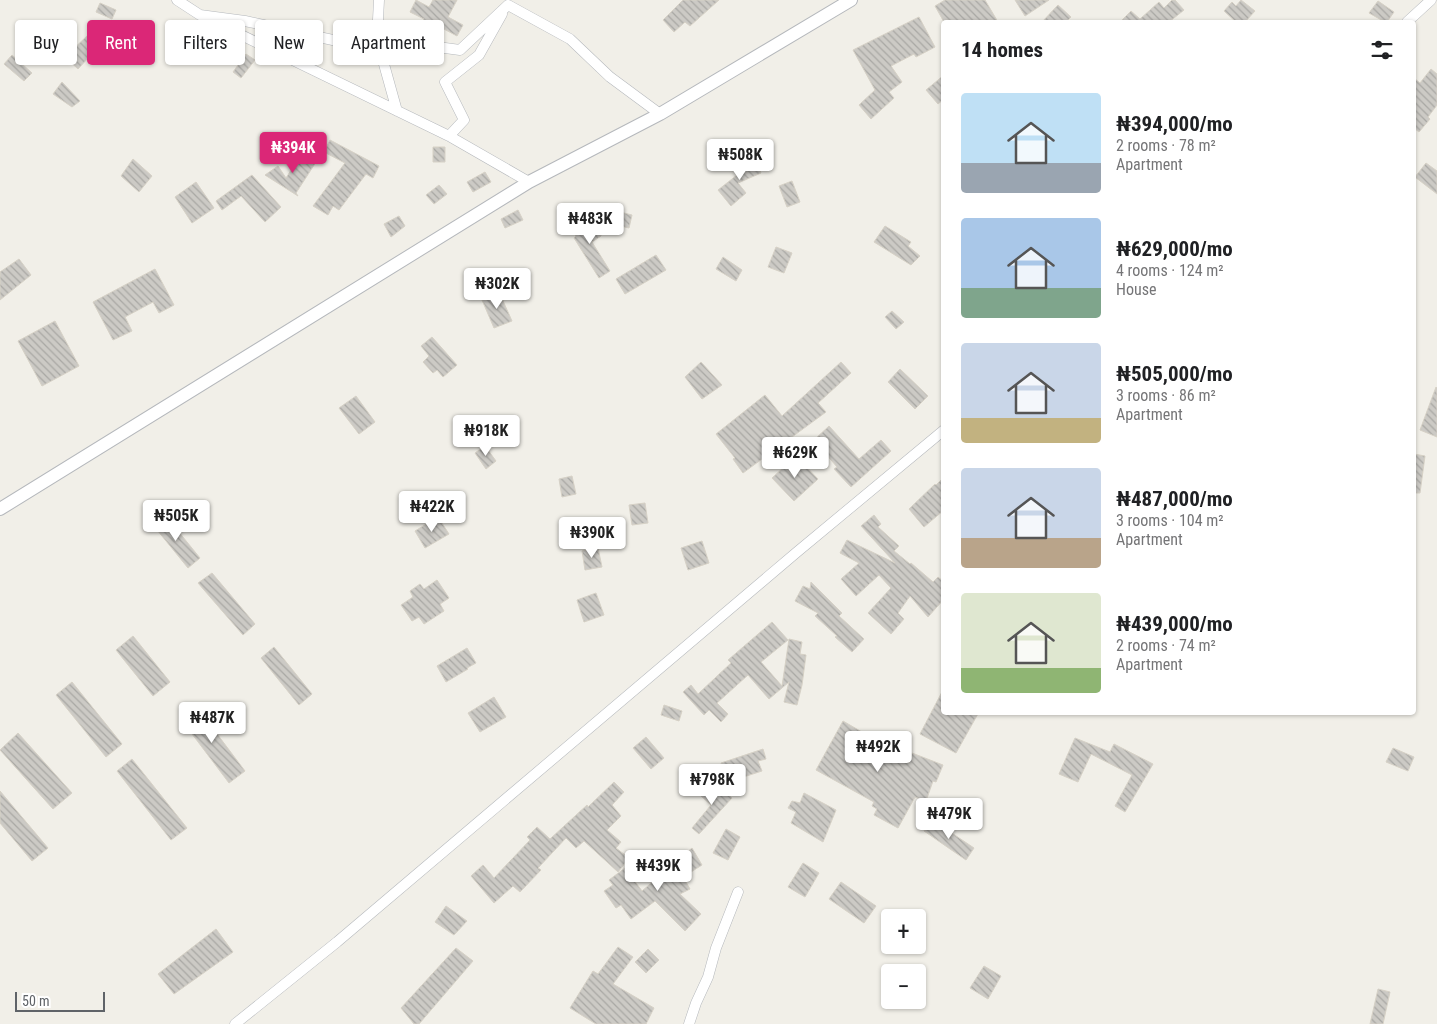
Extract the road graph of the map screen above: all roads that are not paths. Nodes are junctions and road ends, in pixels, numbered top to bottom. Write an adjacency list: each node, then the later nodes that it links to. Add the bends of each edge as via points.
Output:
1 (177, 0): 6 (street)
2 (379, 0): 7 (street)
3 (851, 0): 13 (street)
4 (1431, 0): 8 (street)
5 (505, 2): 10 (street, via 460,50); 13 (street, via 570,40 610,77); 14 (street, via 479,55 445,82 464,120)
6 (200, 15): 9 (street, via 245,20); 12 (street)
7 (378, 20)
8 (1409, 20)
9 (333, 40)
10 (444, 48)
11 (384, 65): 12 (street)
12 (397, 111): 14 (street)
13 (660, 114): 15 (street)
14 (449, 136): 15 (street)
15 (529, 182): 17 (street)
16 (941, 432): 19 (street, via 344,936)
17 (0, 509)
18 (738, 892): 20 (street)
19 (235, 1024)
20 (689, 1024)

